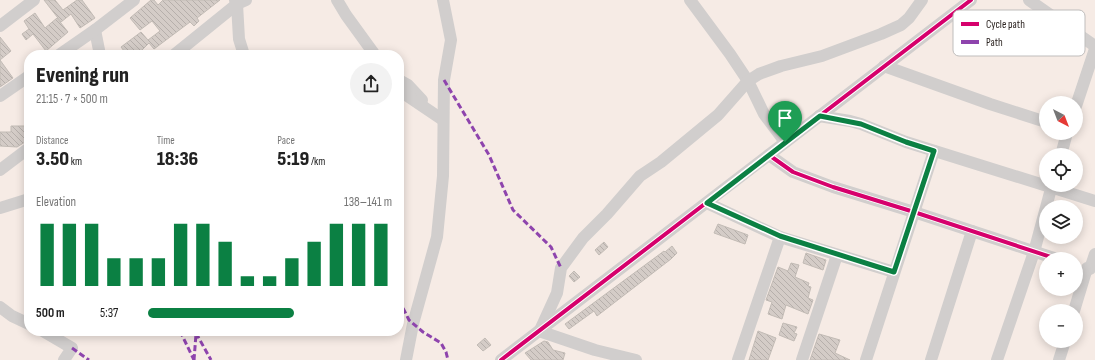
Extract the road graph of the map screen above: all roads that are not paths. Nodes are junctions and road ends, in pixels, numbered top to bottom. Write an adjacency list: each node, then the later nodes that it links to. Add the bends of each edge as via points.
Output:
1 (34, 0): 13 (street)
2 (134, 0): 14 (street)
3 (337, 0): 21 (street)
4 (443, 0): 30 (street, via 451,40)
5 (690, 0): 24 (street)
6 (922, 0): 24 (street, via 901,25 822,56 758,74)
7 (971, 0): 10 (street)
8 (1029, 0): 11 (street)
9 (240, 1): 19 (street); 20 (street, via 239,39)
10 (958, 10)
11 (1043, 10)
12 (953, 14): 22 (street)
13 (0, 26)
14 (95, 30): 17 (street); 18 (street)
15 (1085, 41): 16 (street)
16 (1095, 48): 28 (street)
17 (66, 50)
18 (99, 50)
19 (180, 50)
20 (242, 50)
21 (371, 50)
22 (884, 66): 29 (street); 31 (street)
23 (24, 79): 27 (street)
24 (748, 81): 32 (street, via 764,114); 56 (street, via 718,115 640,176 583,238 561,268 557,293)
25 (404, 83): 30 (street)
26 (404, 95): 30 (street)
27 (0, 96)
28 (1079, 96)
29 (820, 116): 32 (street); 33 (street, via 861,124)
30 (439, 117): 60 (street, via 443,176 437,237 413,324)
31 (1039, 120)
32 (785, 142): 35 (street)
33 (934, 151): 37 (street); 44 (street)
34 (24, 152): 36 (street)
35 (769, 155): 42 (street); 44 (street, via 793,172)
36 (0, 170)
37 (1039, 182)
38 (1050, 192): 47 (street)
39 (1069, 192): 41 (street)
40 (24, 201): 43 (street)
41 (1095, 201)
42 (707, 203): 46 (street); 56 (street)
43 (0, 208)
44 (914, 212): 45 (street); 52 (street)
45 (972, 231): 47 (street); 66 (street)
46 (780, 236): 50 (street); 63 (street)
47 (1034, 252): 48 (street); 67 (street)
48 (1039, 254)
49 (1095, 254): 51 (street)
50 (837, 255): 52 (street); 64 (street)
51 (1087, 268): 53 (street)
52 (894, 272): 65 (street)
53 (1076, 304)
54 (0, 307): 55 (street)
55 (24, 322)
56 (540, 330): 61 (street); 62 (street, via 595,350)
57 (52, 336): 59 (street, via 72,348)
58 (1063, 348): 68 (street)
59 (64, 360)
60 (406, 360)
61 (501, 360)
62 (636, 360)
63 (738, 360)
64 (802, 360)
65 (866, 360)
66 (930, 360)
67 (997, 360)
68 (1059, 360)

